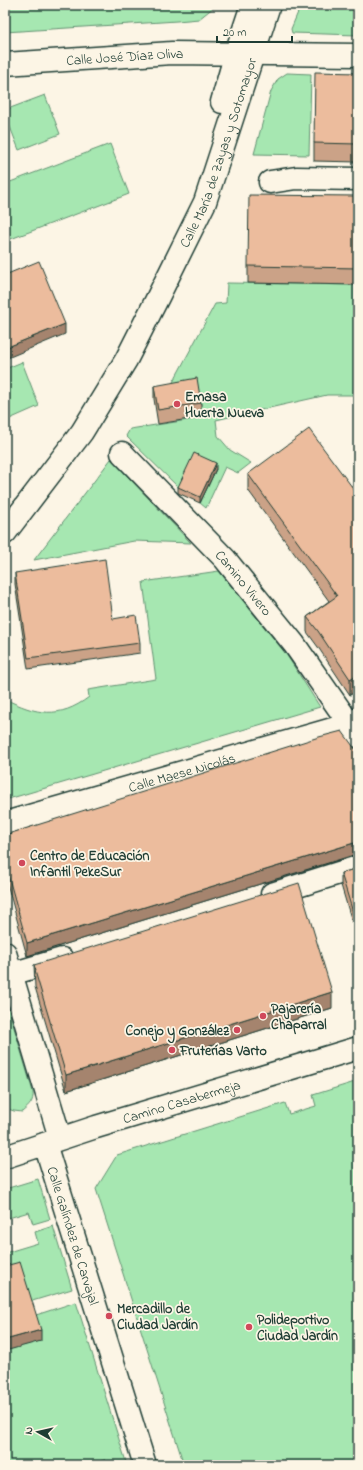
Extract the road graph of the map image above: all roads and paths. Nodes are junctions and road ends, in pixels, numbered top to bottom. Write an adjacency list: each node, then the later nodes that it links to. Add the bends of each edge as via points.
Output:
1 (252, 5): 3 (street, Calle María de Zayas y Sotomayor)
2 (269, 5): 3 (street, Calle María de Zayas y Sotomayor)
3 (244, 53): 4 (street, Calle José Díaz Oliva); 5 (street, Calle José Díaz Oliva, via 172,53); 9 (street, Calle María de Zayas y Sotomayor, via 158,297 126,360 82,432)
4 (358, 55)
5 (5, 64)
6 (358, 179): 7 (street, via 296,178)
7 (270, 182)
8 (122, 453): 10 (street, Camino Vivero, via 225,559 294,644)
9 (5, 533)
10 (355, 726): 11 (street, Calle Maese Nicolás)
11 (5, 823)
12 (358, 867): 13 (street)
13 (251, 900)
14 (83, 952): 16 (street)
15 (5, 953): 16 (street, Calle Galíndez de Carvajal)
16 (11, 974): 18 (street, Calle Galíndez de Carvajal)
17 (358, 1048): 18 (street, Camino Casabermeja)
18 (53, 1141): 19 (street, Camino Casabermeja); 20 (street, Calle Galíndez de Carvajal)
19 (5, 1157)
20 (145, 1465)

